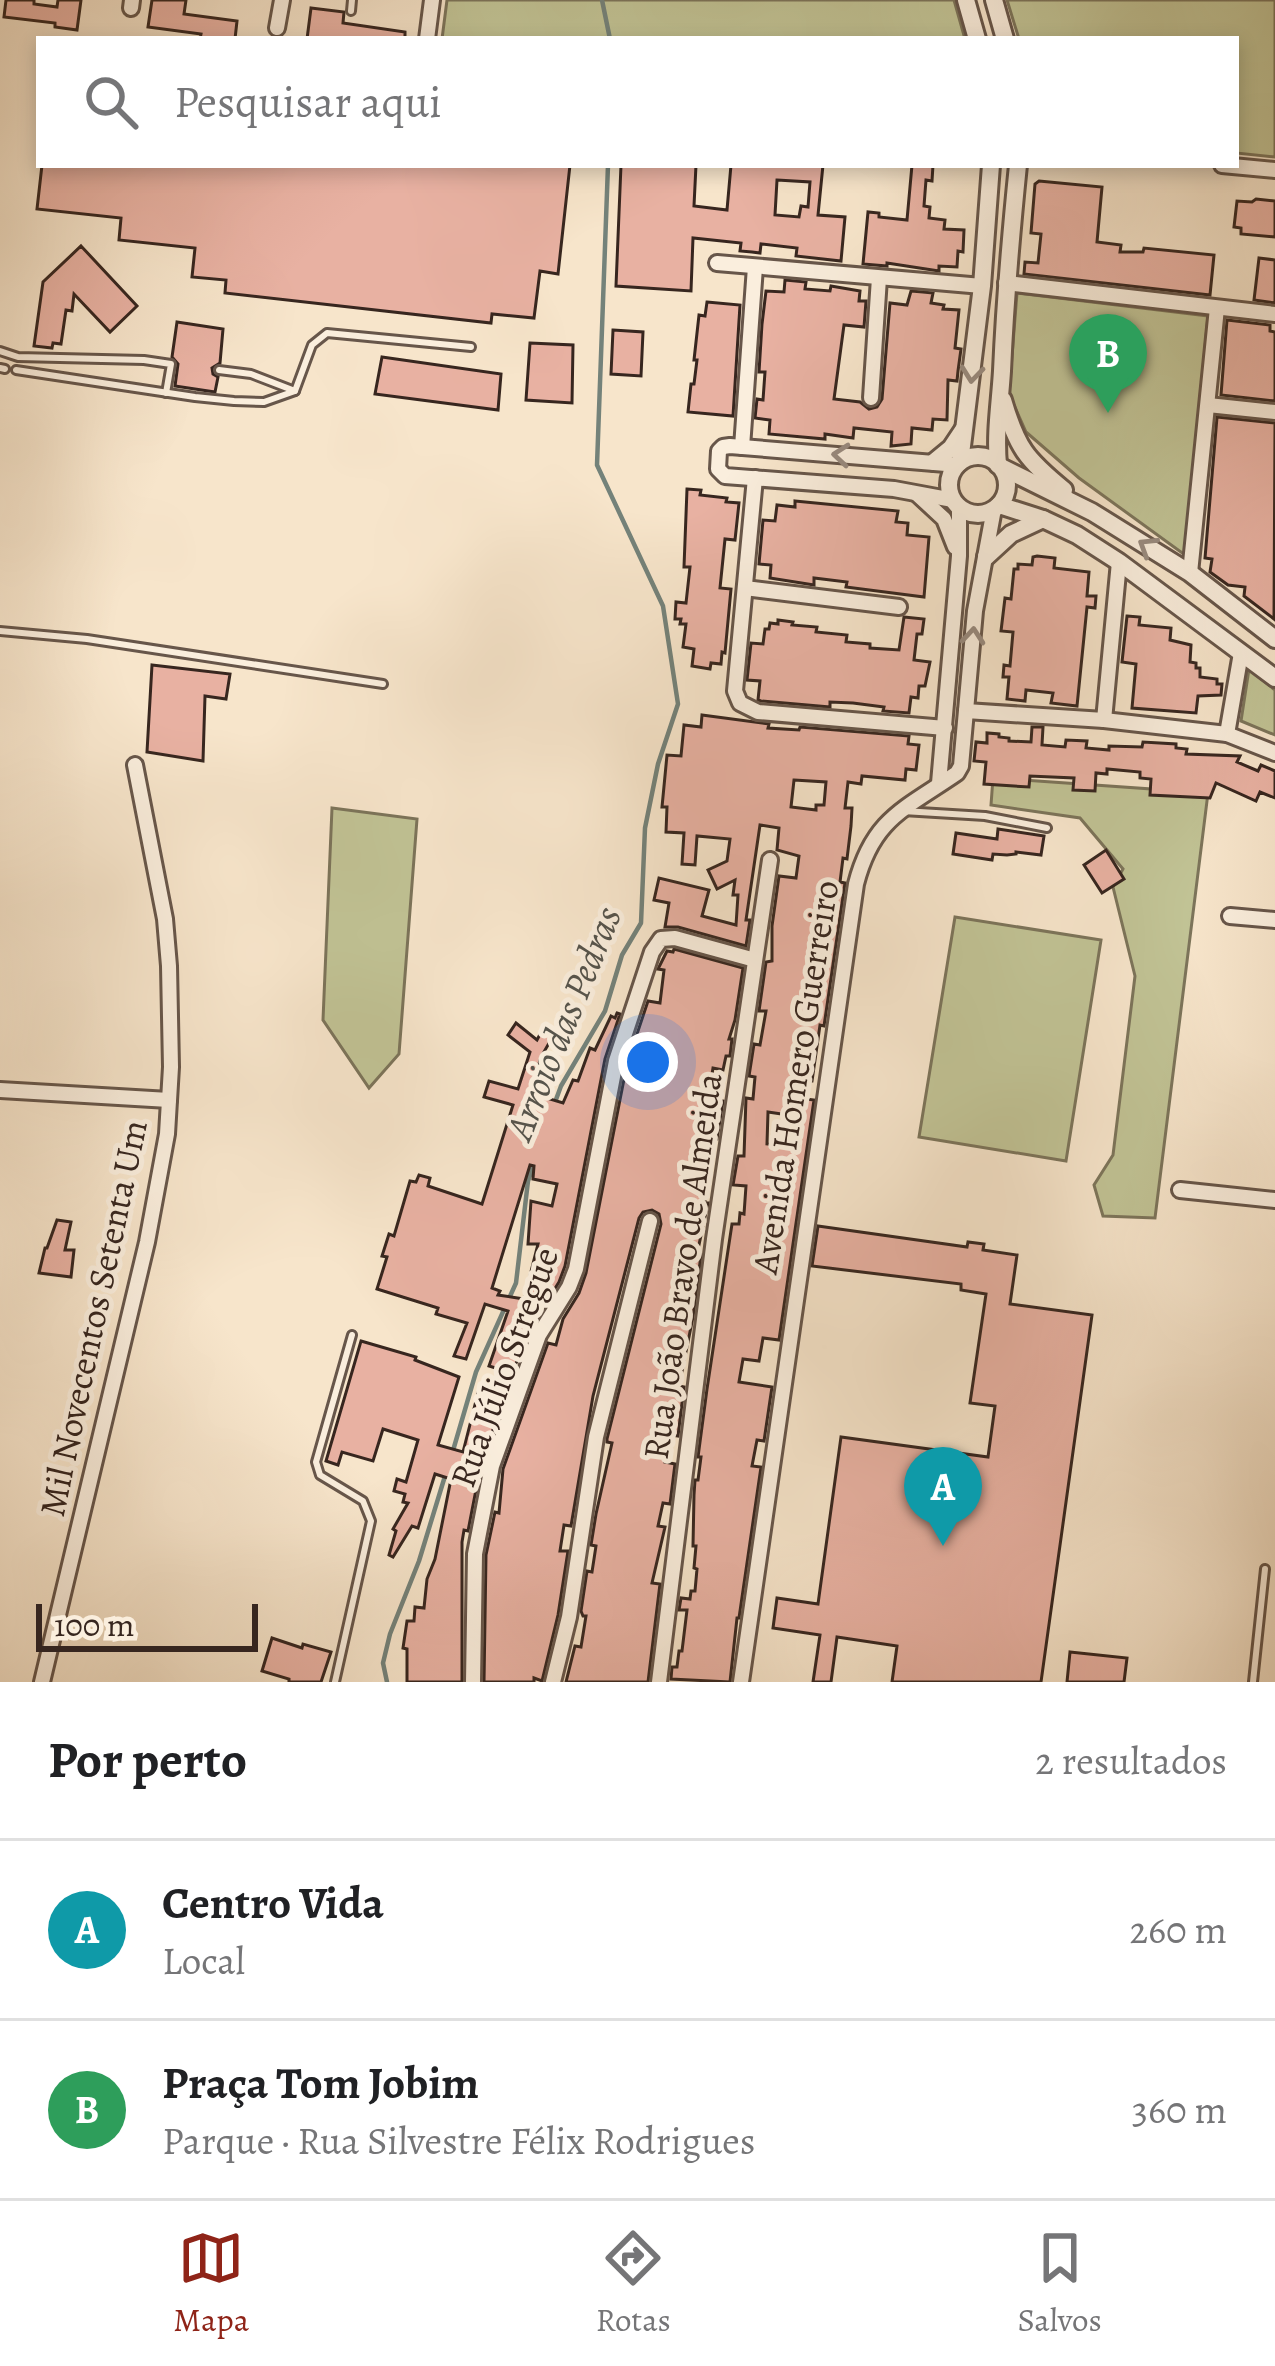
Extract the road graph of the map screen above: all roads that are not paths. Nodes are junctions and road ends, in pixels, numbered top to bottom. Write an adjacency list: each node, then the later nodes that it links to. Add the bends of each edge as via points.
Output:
1 (282, 0): 7 (street)
2 (352, 0): 6 (lane)
3 (433, 0): 8 (street)
4 (966, 0): 9 (street)
5 (994, 0): 10 (street)
6 (351, 10)
7 (277, 28)
8 (427, 36)
9 (976, 36)
10 (1004, 36)
11 (1239, 167): 14 (street)
12 (991, 168): 19 (street)
13 (1018, 168): 18 (street)
14 (1275, 170)
15 (717, 263): 16 (street)
16 (754, 267): 17 (street); 33 (street)
17 (879, 278): 19 (street); 29 (street)
18 (1006, 284): 20 (street); 28 (street)
19 (982, 286): 32 (street, one-way to 32)
20 (1217, 308): 21 (street); 30 (street)
21 (1275, 314)
22 (471, 346): 26 (lane, via 328,333 312,345)
23 (0, 352): 27 (lane, via 171,364)
24 (16, 370): 27 (lane)
25 (219, 370): 26 (lane)
26 (295, 391): 27 (lane, via 264,402)
27 (166, 392)
28 (1001, 394): 36 (street); 41 (street, via 1013,436 1032,464)
29 (871, 398)
30 (1208, 405): 31 (street); 46 (street)
31 (1275, 412)
32 (967, 424): 34 (street); 35 (street)
33 (742, 446): 34 (street, one-way to 33); 37 (street, via 720,449 719,471)
34 (934, 462): 35 (street)
35 (959, 464): 36 (street, via 976,456); 39 (street, via 950,478)
36 (1000, 466): 40 (street, via 1007,487); 41 (street)
37 (755, 478): 38 (street); 47 (street)
38 (917, 494): 39 (street); 43 (street, via 944,519)
39 (956, 504): 40 (street, via 977,514); 43 (street)
40 (997, 507): 42 (street); 44 (street, Avenida Homero Guerreiro)
41 (1092, 512): 46 (street, one-way to 41)
42 (1043, 519): 44 (street); 45 (street)
43 (959, 556): 56 (street)
44 (986, 557): 54 (street, Avenida Homero Guerreiro, one-way to 44)
45 (1119, 562): 51 (street); 55 (street)
46 (1190, 572): 50 (street)
47 (745, 588): 48 (street); 56 (street, via 740,704)
48 (899, 607)
49 (0, 631): 53 (lane)
50 (1275, 639)
51 (1240, 652): 52 (street); 57 (street)
52 (1275, 678)
53 (382, 684)
54 (966, 711): 55 (street); 60 (street, Avenida Homero Guerreiro, via 961,766)
55 (1104, 720): 57 (street)
56 (945, 728): 60 (street)
57 (1226, 734): 58 (street)
58 (1275, 753)
59 (135, 765): 68 (street, Mil Novecentos Setenta Um, via 165,919)
60 (940, 783): 61 (street, Avenida Homero Guerreiro)
61 (900, 811): 62 (lane); 79 (street, Avenida Homero Guerreiro, via 871,841 856,884)
62 (1047, 828)
63 (770, 860): 66 (street, Rua João Bravo de Almeida)
64 (1230, 916): 65 (street)
65 (1275, 920)
66 (755, 960): 76 (street, Rua Júlio Stregue, via 675,938 661,939 652,952 616,1061 576,1269 539,1335 492,1466 475,1554); 78 (street, Rua João Bravo de Almeida)
67 (0, 1090): 68 (street)
68 (170, 1100): 74 (street, Mil Novecentos Setenta Um, via 147,1242)
69 (1180, 1190): 70 (street)
70 (1275, 1200)
71 (650, 1221): 77 (street, via 596,1437)
72 (352, 1335): 75 (lane, via 316,1462 320,1475 363,1501 371,1521)
73 (1265, 1569): 80 (lane)
74 (43, 1675)
75 (335, 1682)
76 (473, 1682)
77 (553, 1682)
78 (659, 1682)
79 (741, 1682)
80 (1252, 1682)

